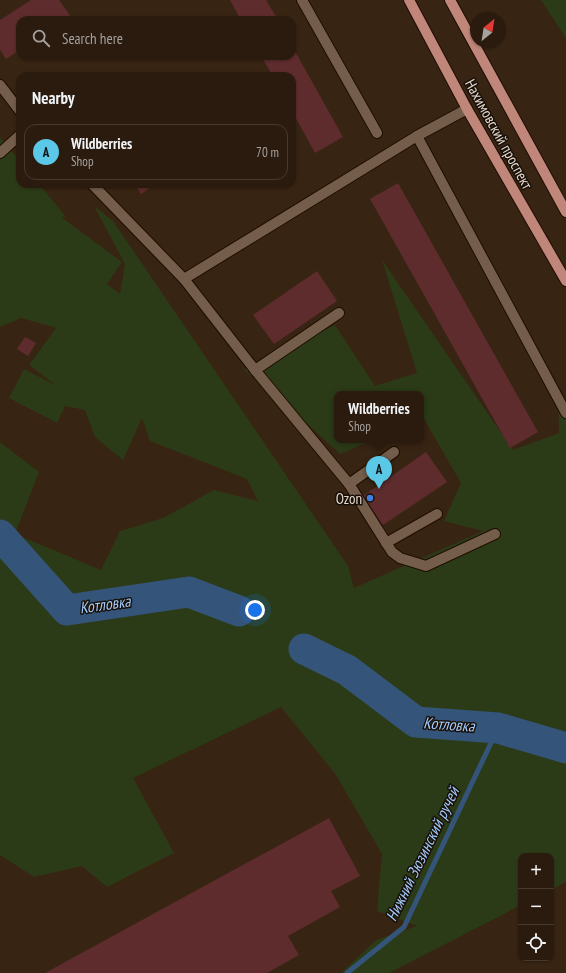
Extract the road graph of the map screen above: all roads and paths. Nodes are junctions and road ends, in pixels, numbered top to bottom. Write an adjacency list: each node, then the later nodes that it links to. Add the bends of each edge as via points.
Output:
1 (302, 0): 7 (lane)
2 (409, 0): 6 (main road, Нахимовский проспект)
3 (450, 0): 12 (main road, Нахимовский проспект)
4 (0, 85): 5 (lane)
5 (16, 106)
6 (467, 109): 8 (lane); 14 (main road, Нахимовский проспект)
7 (377, 133)
8 (417, 136): 13 (lane); 17 (lane)
9 (16, 139): 10 (lane)
10 (0, 153)
11 (96, 188): 13 (lane)
12 (566, 212)
13 (184, 279): 16 (lane)
14 (566, 281)
15 (339, 313): 16 (lane)
16 (255, 370): 19 (lane)
17 (566, 413)
18 (394, 452): 19 (lane)
19 (349, 484): 22 (lane)
20 (437, 514): 22 (lane)
21 (495, 534): 22 (lane, via 426,566 400,558)
22 (386, 543)

